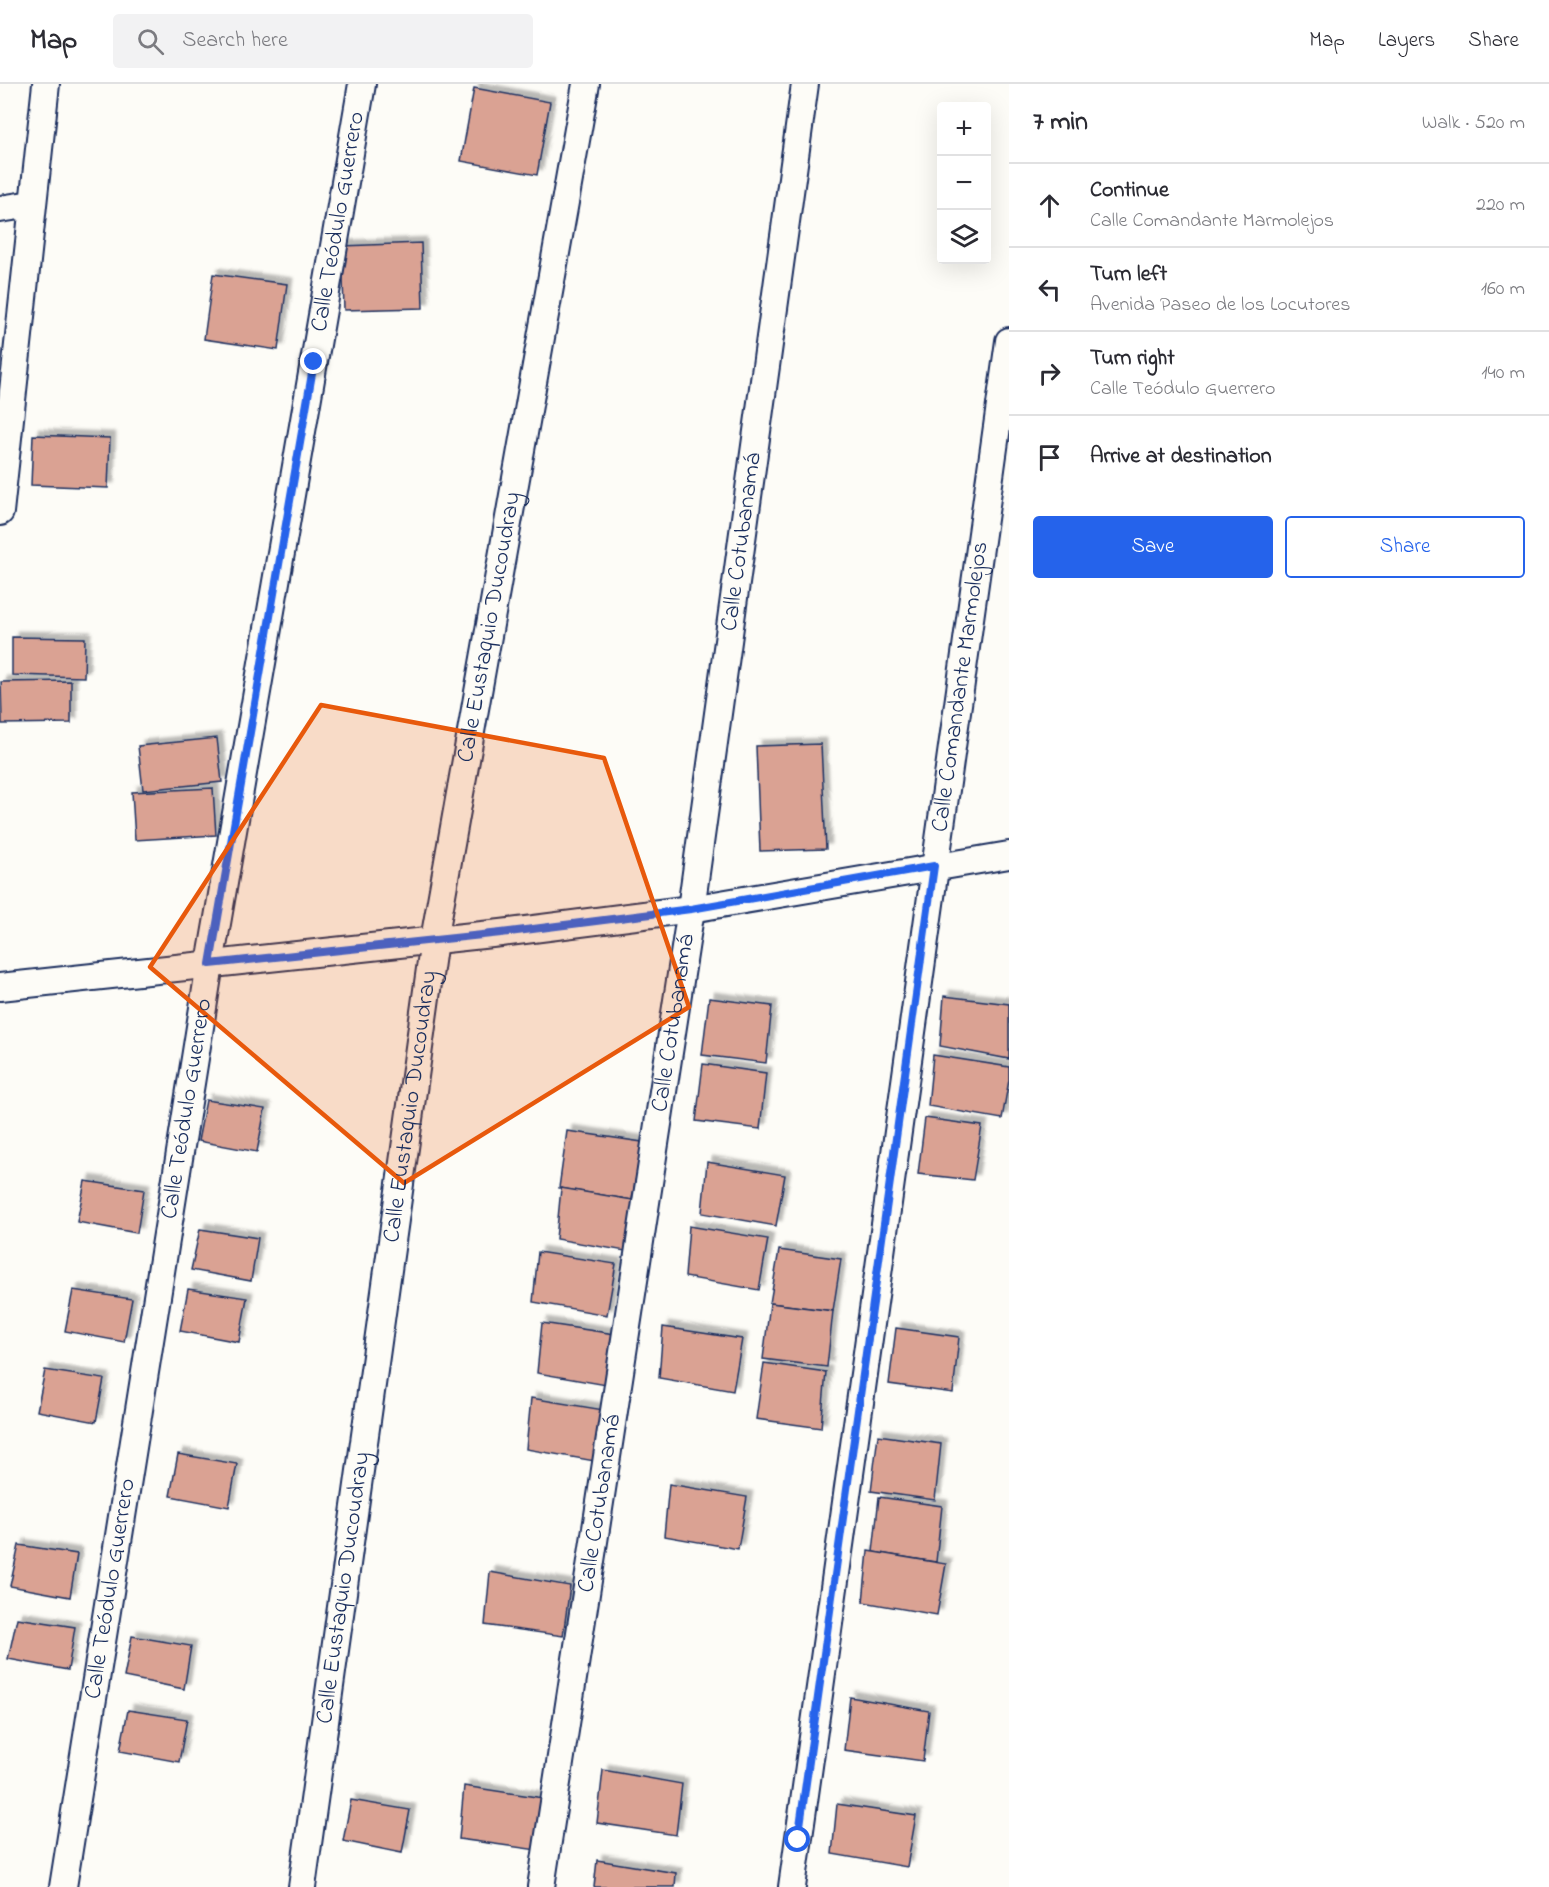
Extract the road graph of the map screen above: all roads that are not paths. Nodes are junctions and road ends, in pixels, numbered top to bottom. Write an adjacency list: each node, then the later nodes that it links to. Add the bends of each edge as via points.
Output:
1 (46, 84): 5 (street)
2 (362, 84): 13 (street, Calle Teódulo Guerrero)
3 (586, 84): 12 (street, Calle Eustaquio Ducoudray)
4 (805, 84): 11 (street, Calle Cotubanamá)
5 (32, 204): 6 (street); 8 (street)
6 (0, 209)
7 (1009, 341): 10 (street, Calle Comandante Marmolejos)
8 (0, 512)
9 (1009, 855): 10 (street)
10 (934, 866): 11 (street); 18 (street, Calle Comandante Marmolejos)
11 (691, 909): 12 (street); 17 (street, Calle Cotubanamá)
12 (434, 940): 13 (street); 16 (street, Calle Eustaquio Ducoudray)
13 (210, 964): 14 (street); 15 (street, Calle Teódulo Guerrero)
14 (0, 987)
15 (63, 1887)
16 (302, 1887)
17 (542, 1887)
18 (792, 1887)

